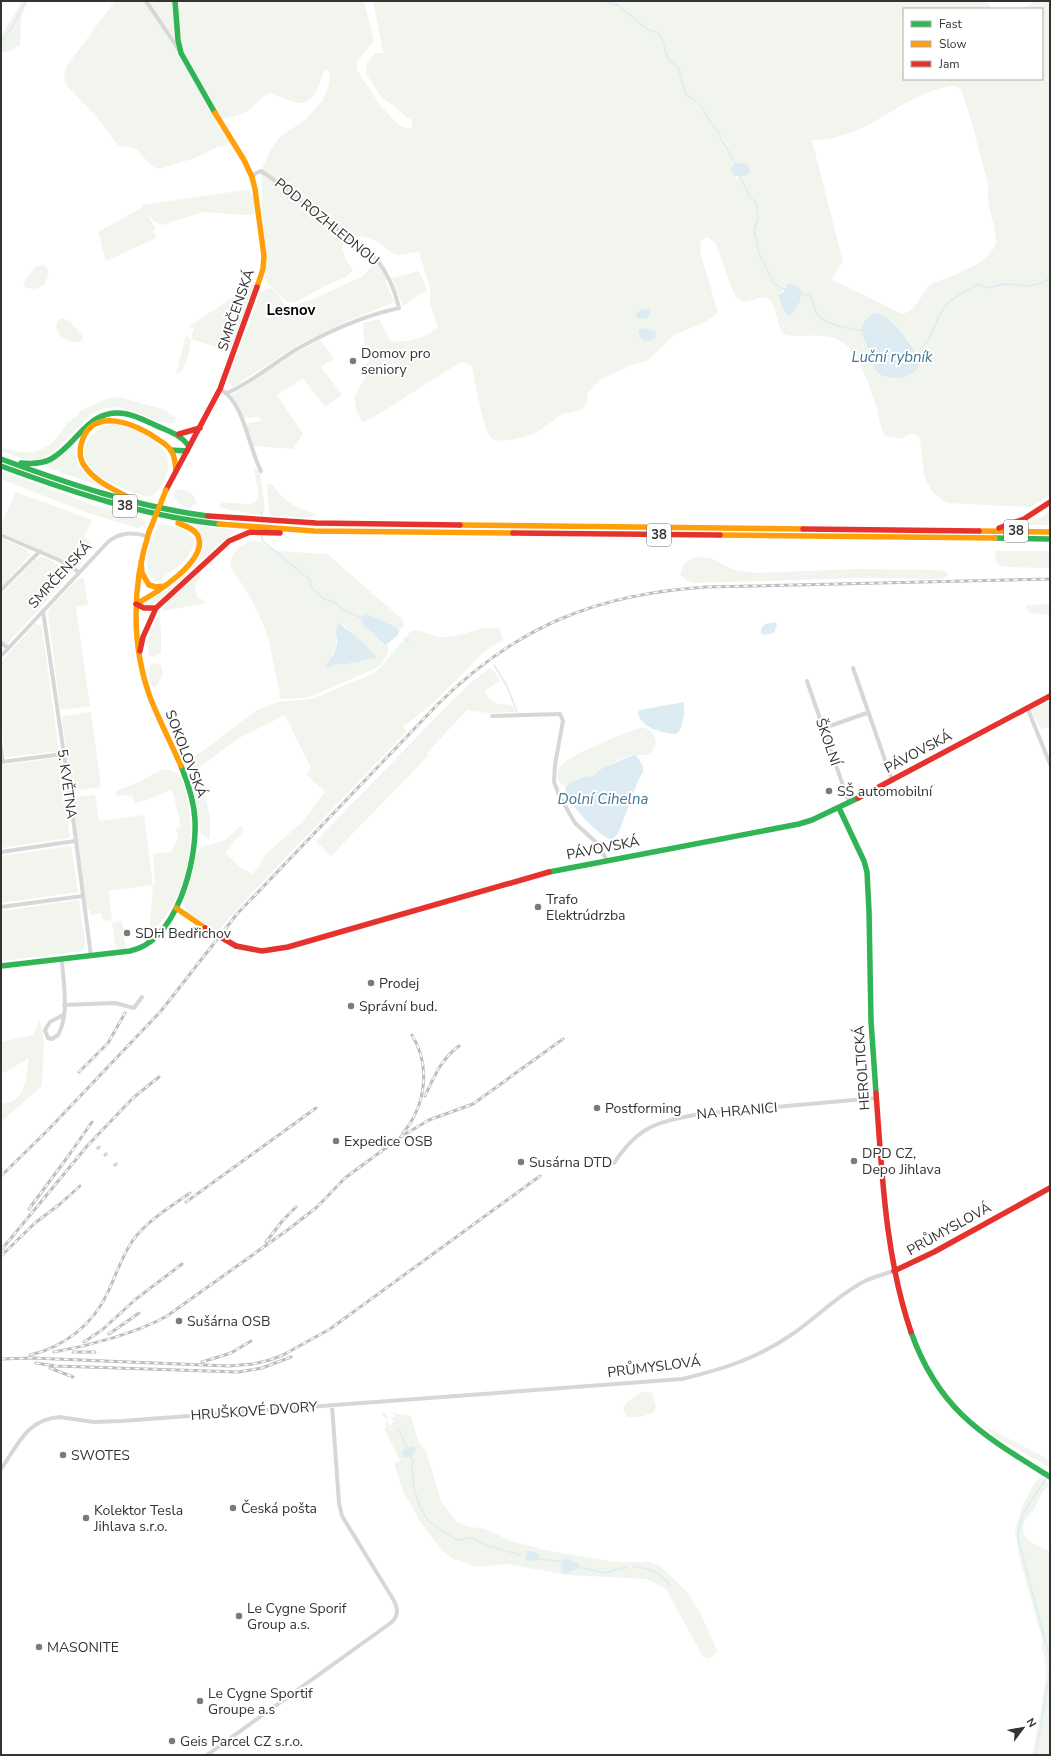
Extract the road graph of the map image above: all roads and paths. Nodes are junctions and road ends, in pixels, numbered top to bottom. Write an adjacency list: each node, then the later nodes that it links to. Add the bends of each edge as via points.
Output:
1 (146, 1): 3 (street)
2 (175, 1): 3 (main road, SMRČENSKÁ)
3 (181, 54): 4 (main road, SMRČENSKÁ)
4 (252, 177): 5 (main road, SMRČENSKÁ, via 262,238 263,269); 6 (street, POD ROZHLEDNOU, via 261,171 377,260 394,289 399,308 337,329 297,349)
5 (220, 389): 6 (street); 7 (main road, SMRČENSKÁ)
6 (227, 393): 15 (street, via 244,423)
7 (200, 428): 8 (main road); 9 (main road, SMRČENSKÁ)
8 (179, 434): 9 (main road); 12 (main road, via 124,413 108,413 95,418 52,458 31,464)
9 (188, 449): 10 (main road); 14 (main road, SMRČENSKÁ)
10 (171, 450): 14 (main road); 18 (main road, via 143,429 121,420 103,422 85,436 80,453 82,463 90,473)
11 (1, 459): 12 (main road, 38)
12 (11, 463): 18 (main road, 38, via 73,485)
13 (1, 466): 16 (main road, 38, via 70,491)
14 (176, 470): 22 (main road, SMRČENSKÁ, bridge)
15 (261, 471)
16 (111, 502): 19 (main road, 38, via 187,520); 28 (main road, via 187,525 197,534 200,541 197,554 189,566)
17 (1050, 502): 20 (main road, via 1018,522)
18 (138, 503): 20 (main road, 38, via 222,518 275,522)
19 (254, 530): 24 (main road, 38); 31 (main road, via 229,541)
20 (981, 531): 21 (main road, 38)
21 (1050, 532)
22 (148, 534): 26 (main road, SOKOLOVSKÁ); 27 (street, SMRČENSKÁ, via 116,536)
23 (1, 535): 25 (street)
24 (1050, 539)
25 (40, 551): 27 (street); 29 (street)
26 (141, 562): 28 (main road, via 142,573 149,585); 30 (main road, SOKOLOVSKÁ)
27 (79, 572): 32 (street, SMRČENSKÁ)
28 (166, 586): 30 (main road)
29 (1, 590)
30 (136, 604): 31 (main road, via 144,608); 35 (main road, SOKOLOVSKÁ)
31 (156, 608): 35 (main road, via 143,637)
32 (42, 611): 34 (street, SMRČENSKÁ); 45 (street, 5. KVĚTNA)
33 (1, 643): 34 (street)
34 (8, 648): 36 (street, SMRČENSKÁ)
35 (140, 651): 56 (main road, SOKOLOVSKÁ, via 148,690 175,752 194,809 195,840 187,881)
36 (1, 656)
37 (853, 668): 41 (street)
38 (807, 681): 43 (street, ŠKOLNÍ)
39 (1050, 696): 40 (main road, PÁVOVSKÁ)
40 (1027, 707): 47 (street); 48 (main road, PÁVOVSKÁ)
41 (867, 713): 43 (street); 48 (street)
42 (492, 716): 53 (street, via 560,714 563,721 554,765 554,782 575,823 598,844)
43 (824, 728): 49 (street, ŠKOLNÍ)
44 (1, 747): 46 (street)
45 (63, 754): 46 (street); 51 (street, 5. KVĚTNA)
46 (2, 762)
47 (1050, 764)
48 (892, 780): 49 (main road, PÁVOVSKÁ)
49 (849, 803): 50 (main road, PÁVOVSKÁ)
50 (839, 808): 53 (main road, PÁVOVSKÁ, via 799,824); 63 (main road, HEROLTICKÁ, via 867,872 870,1005)
51 (76, 841): 52 (street); 54 (street, 5. KVĚTNA)
52 (1, 852)
53 (606, 859): 56 (main road, PÁVOVSKÁ, bridge, via 550,871 288,947 262,951 236,946)
54 (83, 896): 55 (street); 57 (street, 5. KVĚTNA)
55 (1, 907)
56 (176, 908): 57 (main road, SOKOLOVSKÁ, via 160,932 140,948)
57 (91, 956): 58 (main road, SOKOLOVSKÁ)
58 (62, 960): 59 (main road, SOKOLOVSKÁ); 61 (street)
59 (1, 966)
60 (142, 997): 61 (street, via 134,1008 116,1003)
61 (64, 1005): 62 (street)
62 (63, 1015): 62 (street, via 47,1026 45,1034 49,1039 60,1033)
63 (876, 1098): 64 (street, NA HRANICI, via 699,1114 674,1119 659,1123 637,1135); 66 (main road, HEROLTICKÁ, via 886,1215)
64 (614, 1163)
65 (1050, 1188): 66 (main road, PRŮMYSLOVÁ, via 958,1240)
66 (894, 1271): 67 (street, PRŮMYSLOVÁ, via 857,1286 792,1335 766,1350 738,1364 709,1373 674,1380); 69 (main road, HEROLTICKÁ, via 919,1353 929,1373 954,1409 988,1438)
67 (332, 1406): 68 (street, HRUŠKOVÉ DVORY, via 106,1422 53,1417 25,1432); 70 (street, HRUŠKOVÉ DVORY, via 342,1516 393,1599 397,1607 397,1616)
68 (1, 1469)
69 (1050, 1477)
70 (207, 1755)

